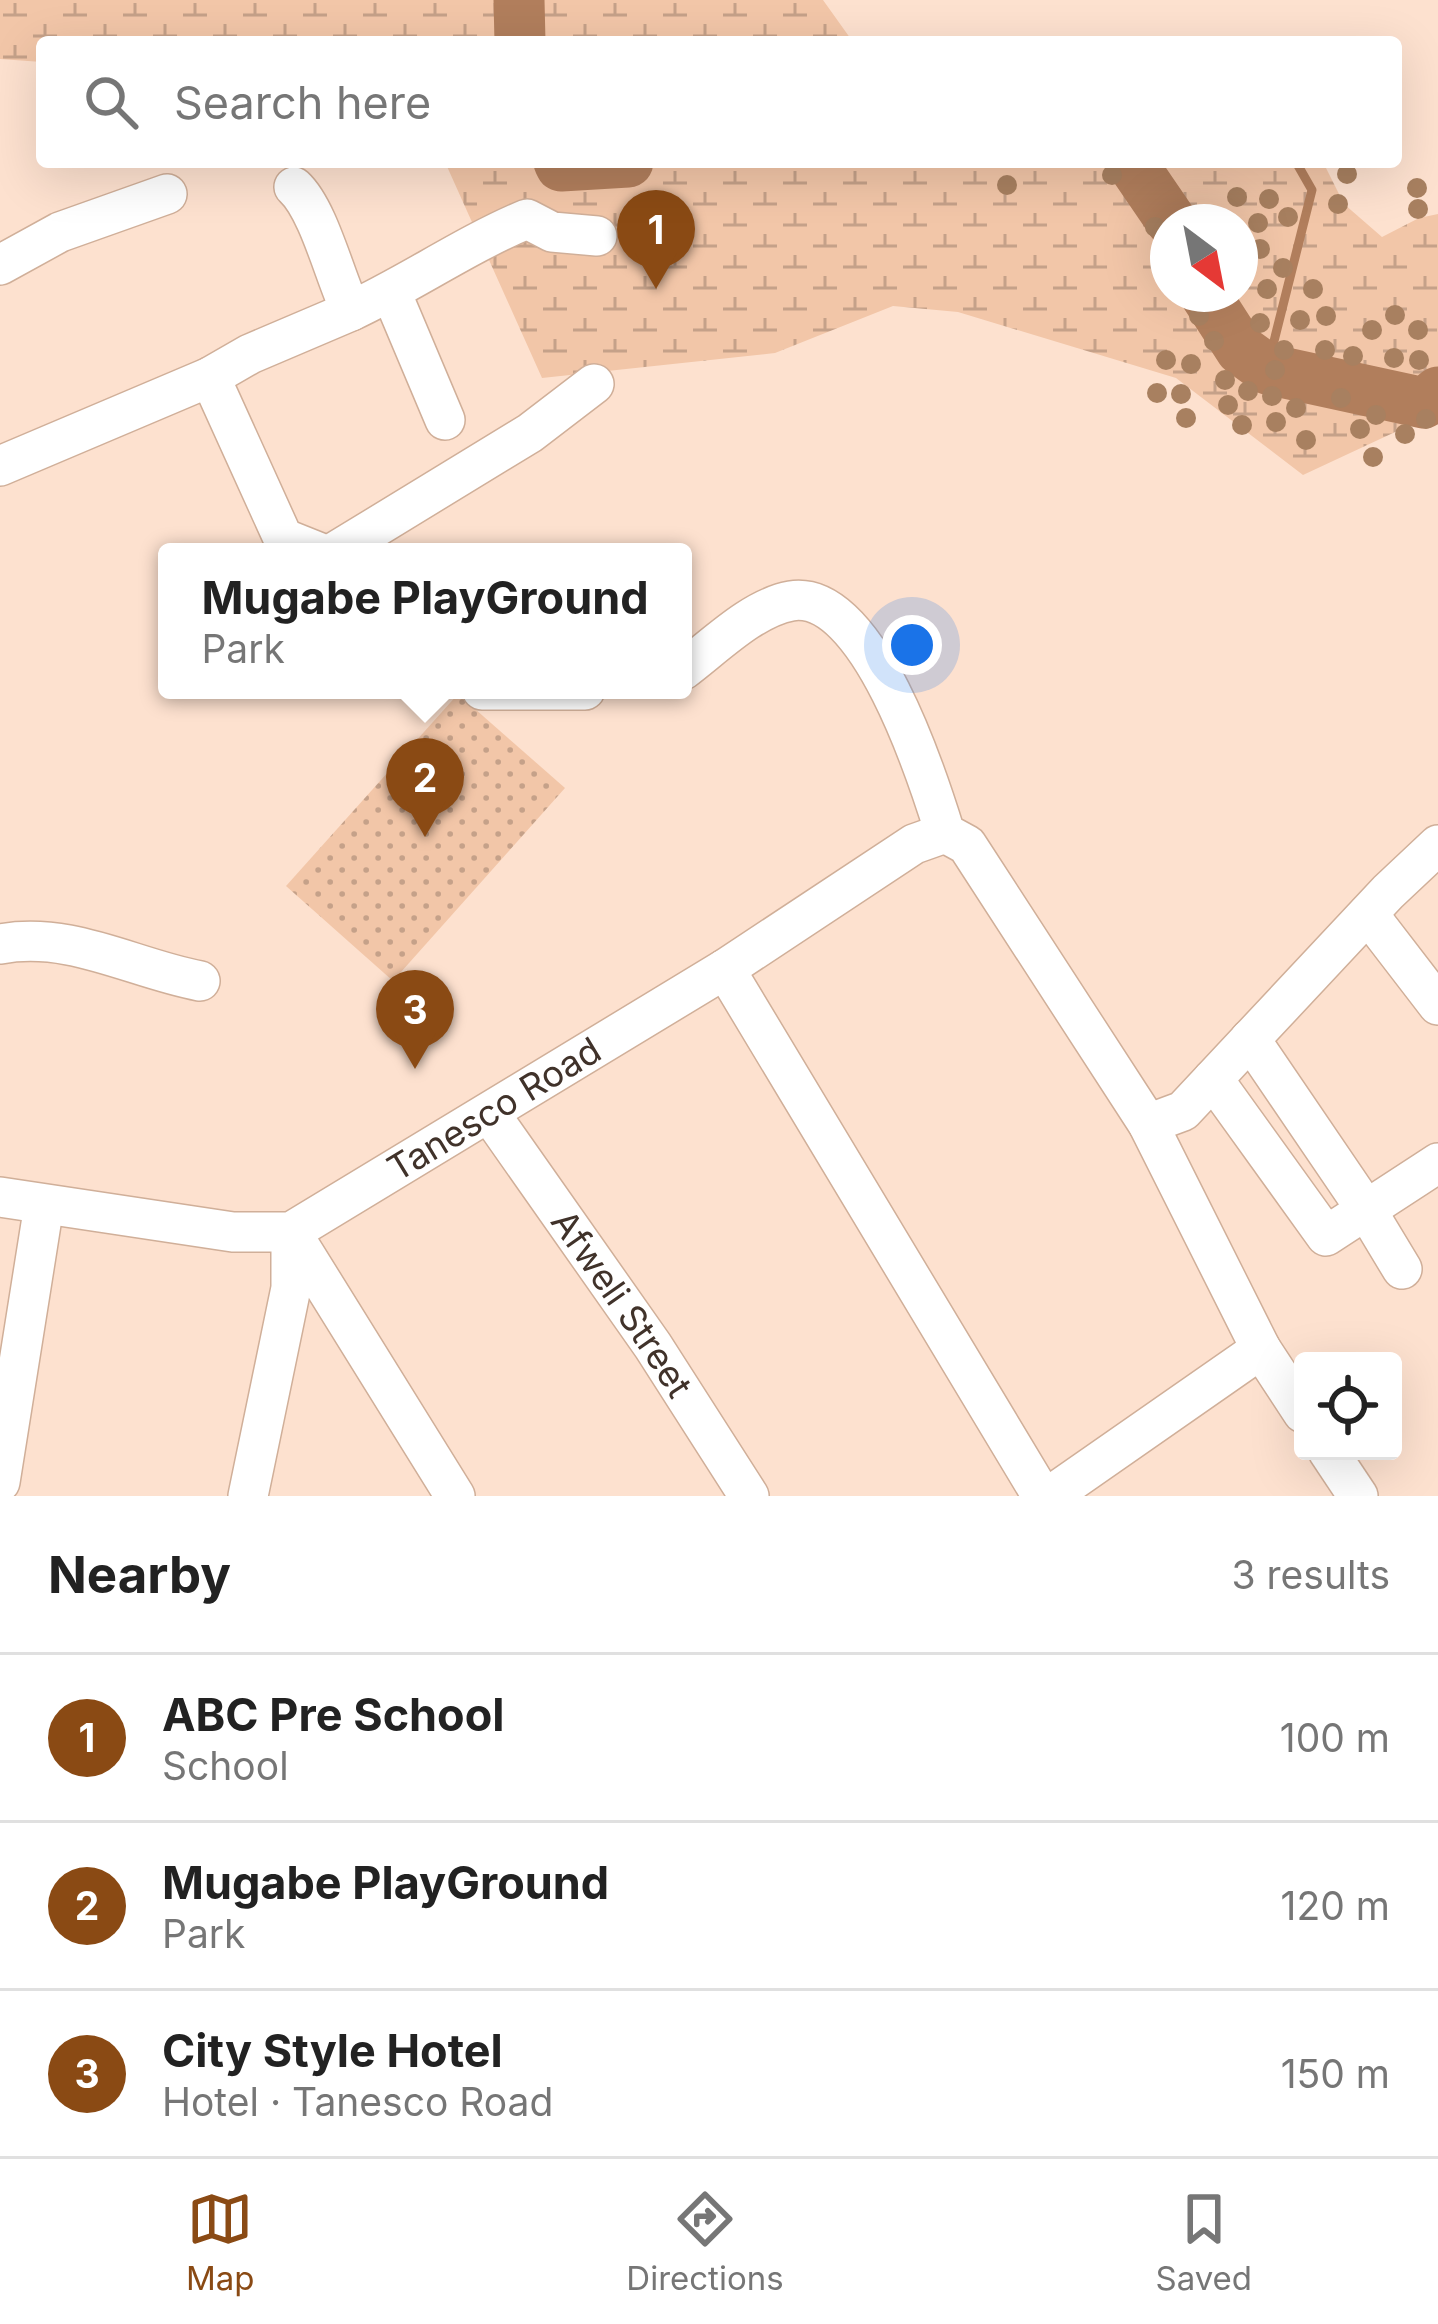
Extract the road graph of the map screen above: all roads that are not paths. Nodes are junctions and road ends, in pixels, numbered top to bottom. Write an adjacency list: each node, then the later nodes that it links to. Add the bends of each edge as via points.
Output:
1 (294, 187): 6 (street)
2 (166, 194): 4 (street, via 60,232)
3 (596, 236): 5 (street, via 552,232 527,219)
4 (0, 265)
5 (391, 292): 6 (street); 9 (street)
6 (351, 311): 7 (street)
7 (210, 377): 10 (street); 11 (street, via 283,538)
8 (594, 384): 12 (street, via 530,433)
9 (445, 420)
10 (0, 466)
11 (296, 543)
12 (350, 543)
13 (692, 663): 14 (street, via 789,601 833,614 865,648 907,722)
14 (945, 833): 18 (street, Tanesco Road, via 914,844); 24 (street, via 967,845)
15 (1438, 845): 16 (street)
16 (1368, 914): 20 (street); 21 (street)
17 (0, 944): 19 (street, via 75,945)
18 (725, 970): 23 (street, Tanesco Road); 38 (street)
19 (200, 981)
20 (1438, 1004)
21 (1250, 1039): 22 (street); 28 (street)
22 (1213, 1078): 24 (street, via 1183,1111); 28 (street, via 1326,1236)
23 (490, 1114): 29 (street, Tanesco Road); 37 (street, Afweli Street)
24 (1148, 1124): 31 (street)
25 (1438, 1163): 28 (street)
26 (0, 1197): 27 (street)
27 (44, 1205): 29 (street, via 233,1232); 34 (street)
28 (1367, 1211): 30 (street)
29 (291, 1232): 35 (street, via 291,1288); 36 (street)
30 (1402, 1269)
31 (1261, 1349): 32 (street); 38 (street)
32 (1294, 1399)
33 (1334, 1460): 39 (street)
34 (0, 1482)
35 (248, 1496)
36 (455, 1496)
37 (749, 1496)
38 (1046, 1496)
39 (1358, 1496)

